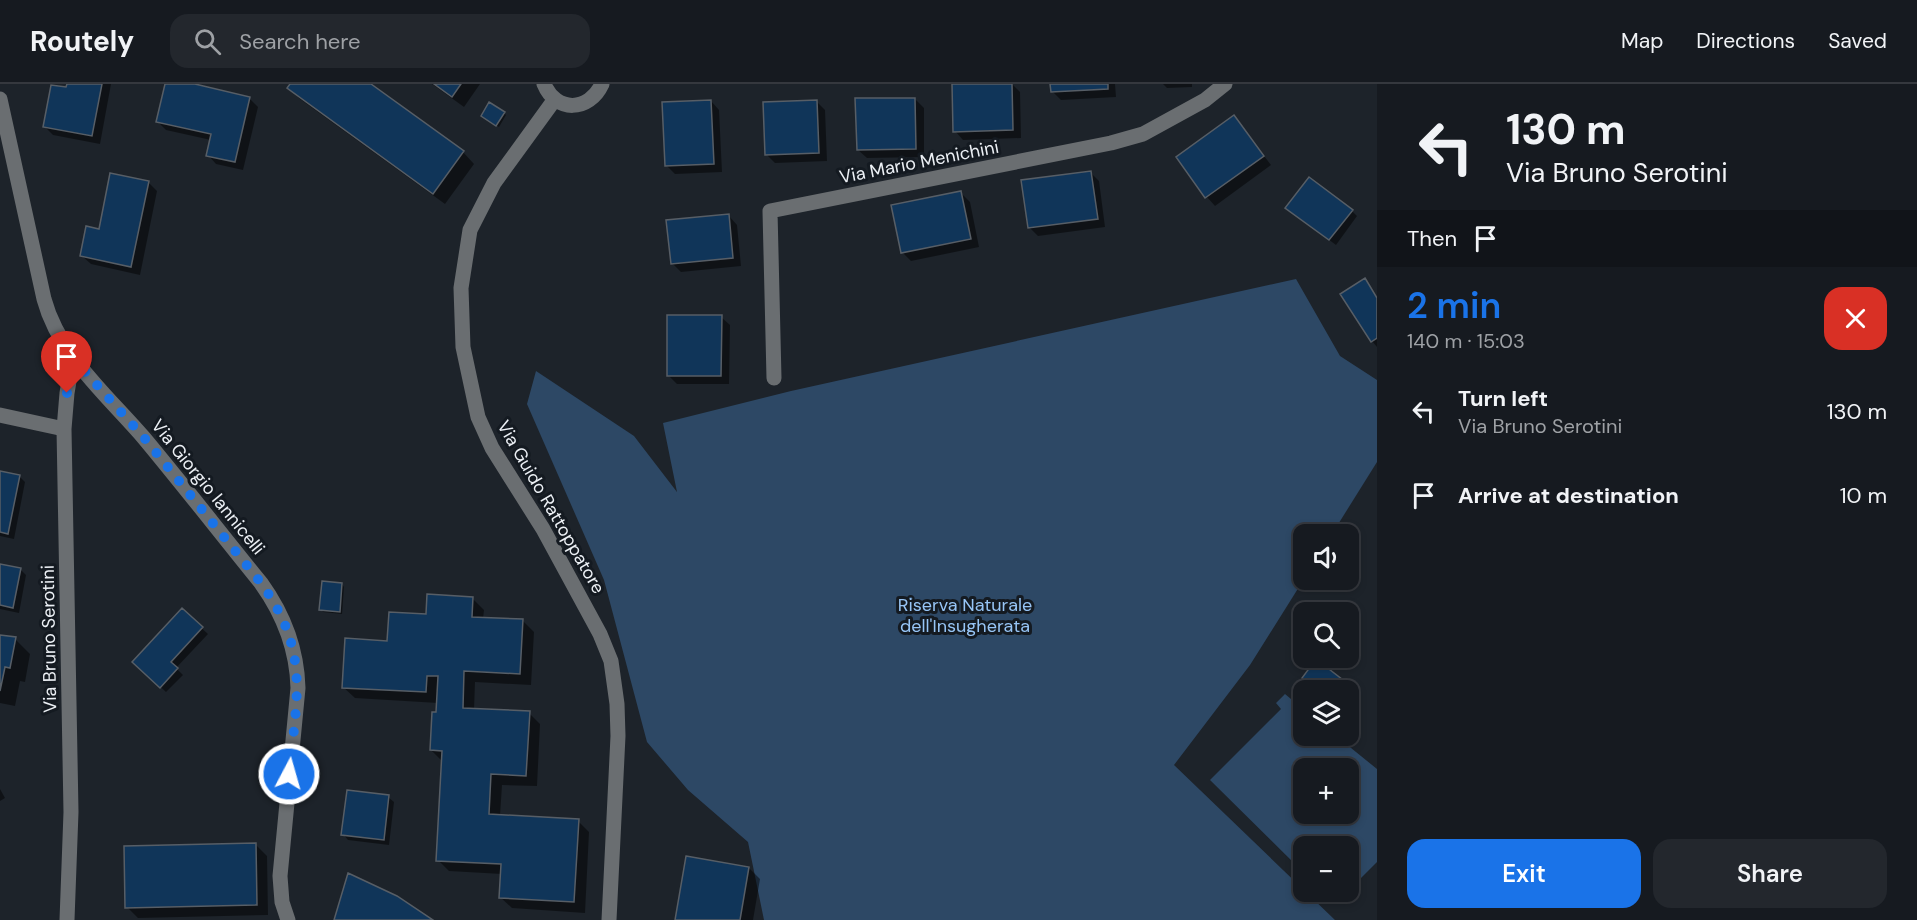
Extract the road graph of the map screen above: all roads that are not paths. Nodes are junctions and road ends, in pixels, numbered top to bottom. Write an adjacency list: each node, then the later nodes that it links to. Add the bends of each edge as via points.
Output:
1 (544, 84): 5 (street)
2 (603, 84): 5 (street, via 591,100 582,104 564,104)
3 (1225, 84): 7 (street, Via Mario Menichini, via 1205,100 1143,134 1111,143 770,211)
4 (0, 99): 6 (street, Via Giorgio Iannicelli, via 44,299 55,330)
5 (555, 99): 12 (street, Via Guido Rattoppatore, via 494,183 470,230 461,288 463,347 478,417 492,448 543,529 611,661 618,736)
6 (73, 358): 9 (street, Via Bruno Serotini); 11 (street, Via Giorgio Iannicelli, via 146,440 261,583 287,628 298,688 280,876)
7 (774, 378)
8 (0, 415): 9 (street)
9 (64, 429): 10 (street, Via Bruno Serotini, via 72,812)
10 (67, 920)
11 (288, 920)
12 (609, 920)

